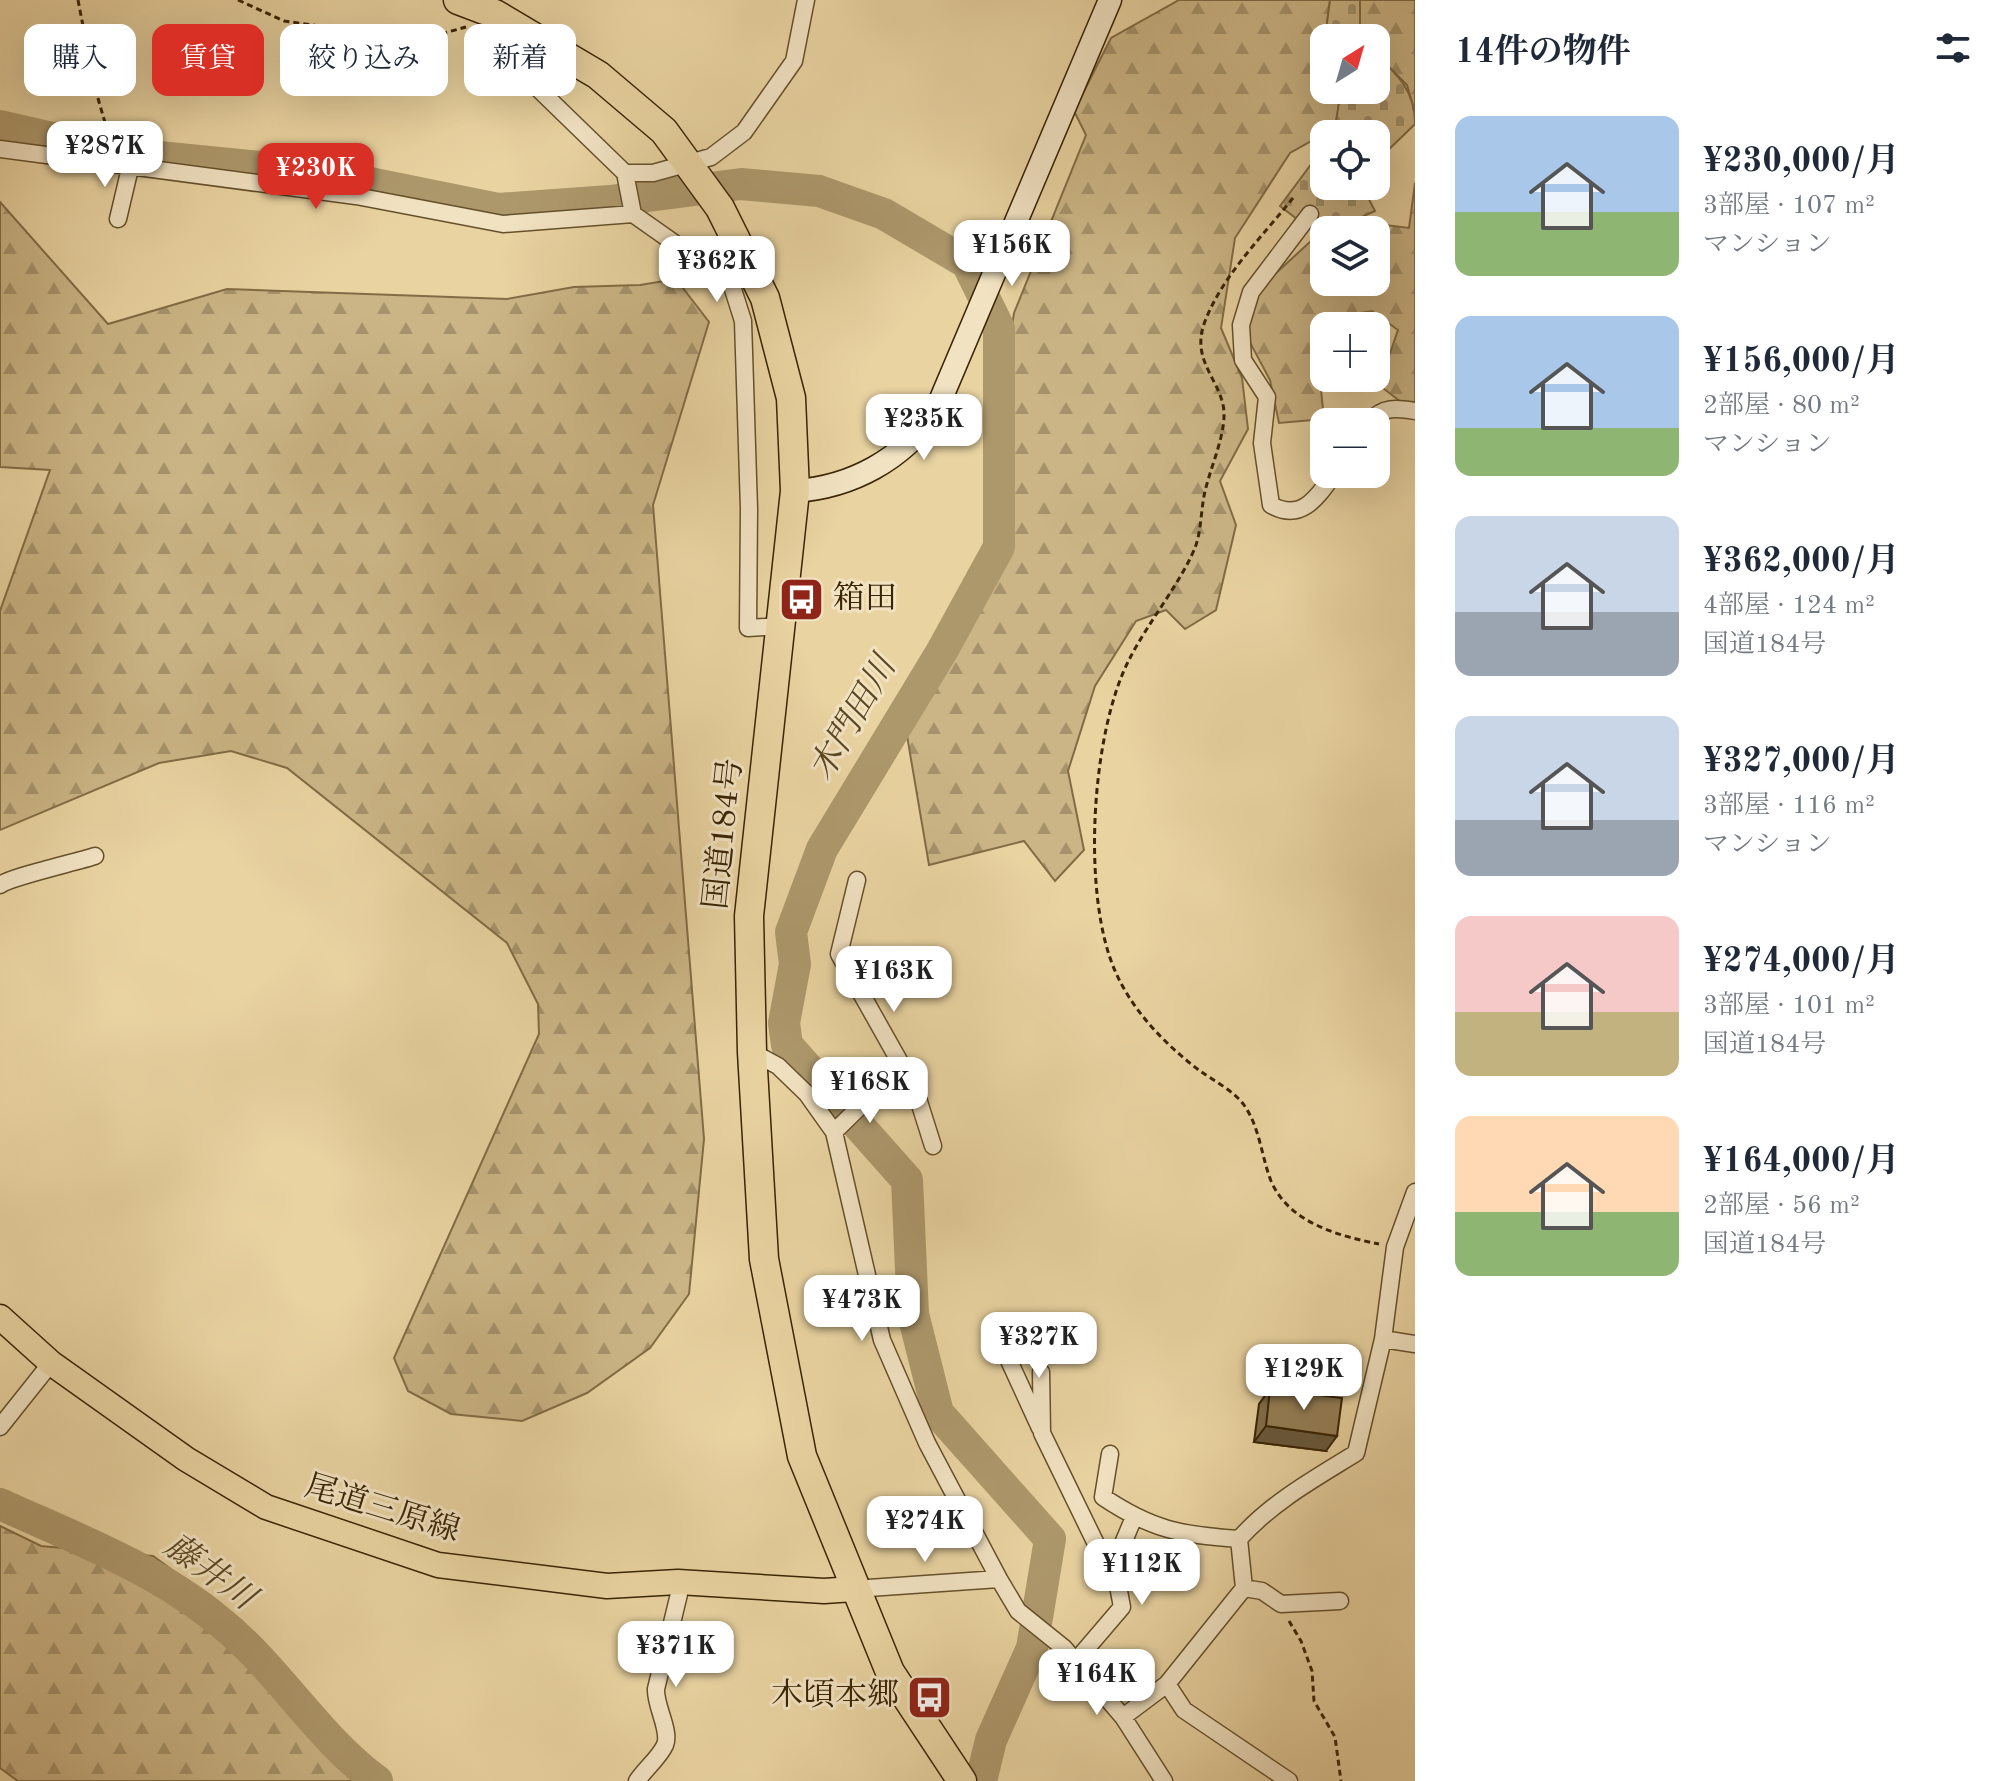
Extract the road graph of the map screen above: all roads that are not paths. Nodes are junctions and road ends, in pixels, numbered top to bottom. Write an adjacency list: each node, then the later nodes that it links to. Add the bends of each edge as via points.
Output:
1 (458, 0): 4 (highway, 国道184号)
2 (806, 0): 6 (street, via 794,61 744,132 711,157)
3 (1110, 0): 15 (street, via 935,413 899,455 824,489)
4 (495, 14): 6 (highway, 国道184号, via 598,75 664,131); 8 (street, via 500,45 522,73)
5 (0, 149): 7 (street)
6 (690, 165): 8 (street); 15 (highway, 国道184号, via 720,208 765,298 791,398)
7 (130, 168): 9 (street, via 356,196 503,224); 11 (street)
8 (625, 173): 9 (street)
9 (633, 214): 16 (street, via 731,283 743,321 748,628)
10 (1310, 214): 14 (street, via 1251,292 1241,325 1243,360 1267,397 1262,443 1271,505 1284,513 1298,511)
11 (118, 219)
12 (1390, 408): 13 (street)
13 (1415, 411)
14 (1324, 488)
15 (795, 491): 16 (highway, 国道184号)
16 (781, 626): 20 (highway, 国道184号, via 749,916)
17 (95, 856): 19 (street)
18 (857, 880): 21 (street, via 839,954)
19 (0, 885)
20 (752, 1052): 22 (street, via 778,1066 807,1094); 40 (highway, 国道184号, via 764,1259 802,1456)
21 (904, 1073): 22 (street, via 877,1090); 23 (street, via 915,1089)
22 (834, 1132): 37 (street, via 882,1340 927,1443)
23 (933, 1146)
24 (1415, 1192): 26 (street, via 1395,1247)
25 (0, 1317): 29 (main road, 尾道三原線)
26 (1383, 1339): 28 (street); 35 (street, via 1356,1453 1283,1499)
27 (1001, 1343): 32 (street)
28 (1415, 1344)
29 (51, 1363): 31 (street); 38 (main road, 尾道三原線, via 186,1459 280,1512 438,1565 607,1586)
30 (1041, 1372): 32 (street)
31 (0, 1427)
32 (1042, 1433): 36 (street, via 1099,1550)
33 (1110, 1454): 34 (street, via 1103,1497)
34 (1134, 1517): 35 (street, via 1184,1535); 36 (street)
35 (1239, 1539): 39 (street)
36 (1114, 1565): 42 (street, via 1122,1607)
37 (999, 1579): 40 (street); 42 (street, via 1018,1611)
38 (678, 1582): 40 (main road, 尾道三原線); 46 (street, via 656,1689 665,1745)
39 (1244, 1588): 41 (street, via 1262,1591 1281,1604); 43 (street)
40 (854, 1589): 45 (highway, 国道184号, via 890,1672)
41 (1340, 1601)
42 (1075, 1662): 44 (street)
43 (1167, 1684): 44 (street); 48 (street, via 1184,1710)
44 (1123, 1717): 47 (street)
45 (959, 1777)
46 (637, 1781)
47 (1164, 1781)
48 (1289, 1781)

